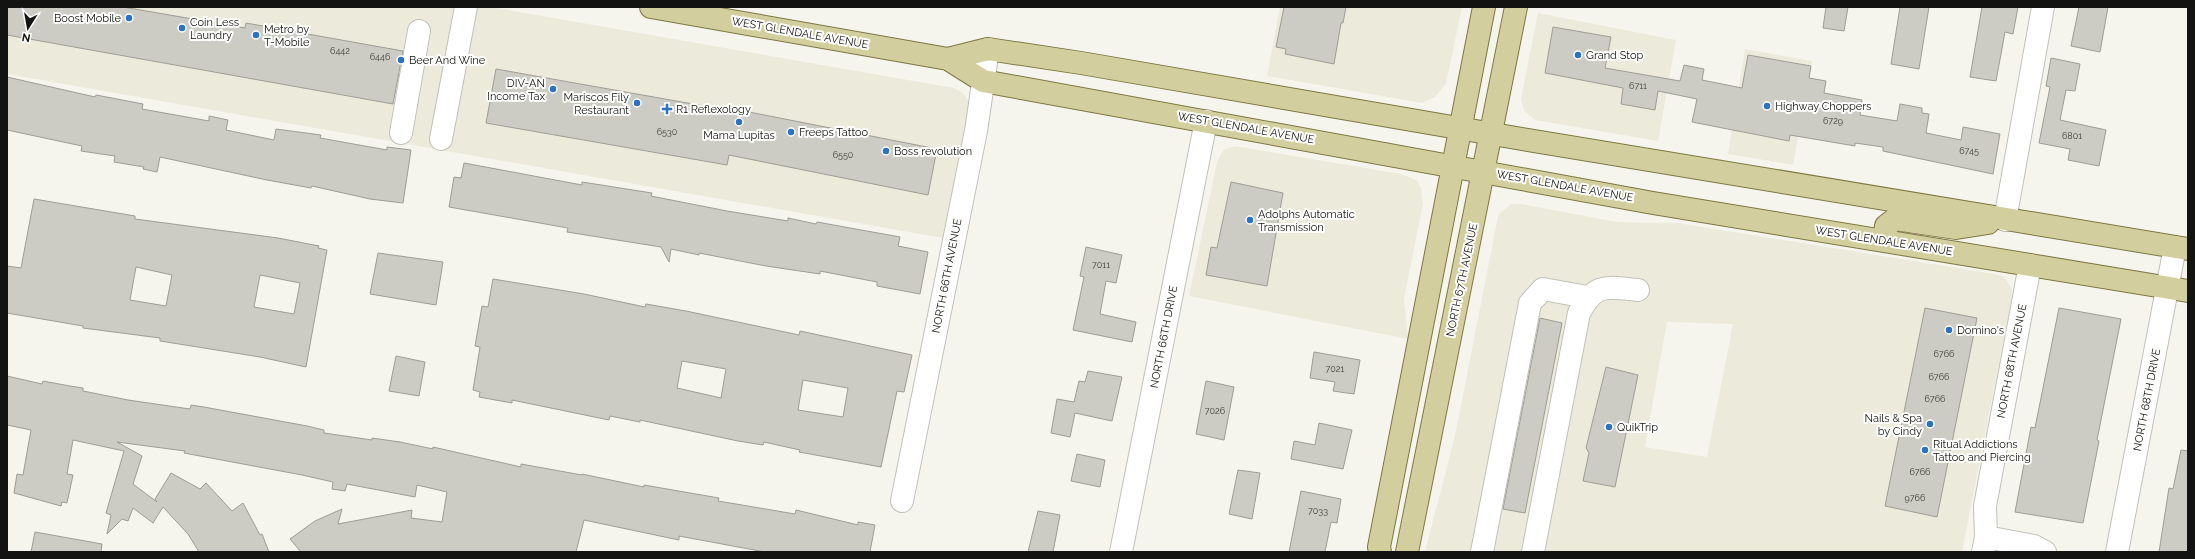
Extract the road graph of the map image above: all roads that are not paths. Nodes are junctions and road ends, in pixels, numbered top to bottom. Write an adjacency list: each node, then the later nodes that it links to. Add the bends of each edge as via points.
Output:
1 (466, 7): 14 (street)
2 (651, 7): 8 (main road, WEST GLENDALE AVENUE)
3 (1484, 7): 11 (main road)
4 (1516, 7): 13 (main road, NORTH 67TH AVENUE)
5 (2043, 7): 17 (street)
6 (419, 31): 12 (street)
7 (988, 49): 8 (main road, WEST GLENDALE AVENUE); 9 (street, NORTH 66TH AVENUE); 11 (main road, WEST GLENDALE AVENUE)
8 (948, 59): 9 (main road, WEST GLENDALE AVENUE)
9 (983, 81): 10 (main road, WEST GLENDALE AVENUE); 24 (street, NORTH 66TH AVENUE, via 976,131)
10 (1206, 121): 15 (main road, WEST GLENDALE AVENUE); 26 (street, NORTH 66TH DRIVE)
11 (1460, 129): 13 (main road, WEST GLENDALE AVENUE); 15 (main road)
12 (401, 133)
13 (1492, 134): 16 (main road, NORTH 67TH AVENUE); 17 (main road, WEST GLENDALE AVENUE)
14 (441, 139)
15 (1454, 166): 16 (main road, WEST GLENDALE AVENUE); 27 (main road)
16 (1484, 172): 18 (main road, WEST GLENDALE AVENUE); 28 (main road, NORTH 67TH AVENUE)
17 (2005, 220): 18 (main road, via 1956,228 1895,219 1886,226); 19 (main road, WEST GLENDALE AVENUE)
18 (1884, 240): 20 (main road, WEST GLENDALE AVENUE)
19 (2182, 248): 22 (street, NORTH 68TH DRIVE)
20 (2030, 265): 22 (main road, WEST GLENDALE AVENUE); 25 (street, NORTH 68TH AVENUE, via 1985,506)
21 (1638, 290): 23 (street, via 1605,287)
22 (2178, 290): 32 (street, NORTH 68TH DRIVE)
23 (1587, 297): 29 (street, via 1543,289 1530,303); 30 (street, via 1579,313)
24 (902, 501)
25 (1984, 544): 31 (street, via 2034,546)
26 (1122, 552)
27 (1380, 552)
28 (1407, 552)
29 (1482, 552)
30 (1533, 552)
31 (2045, 552)
32 (2117, 552)

